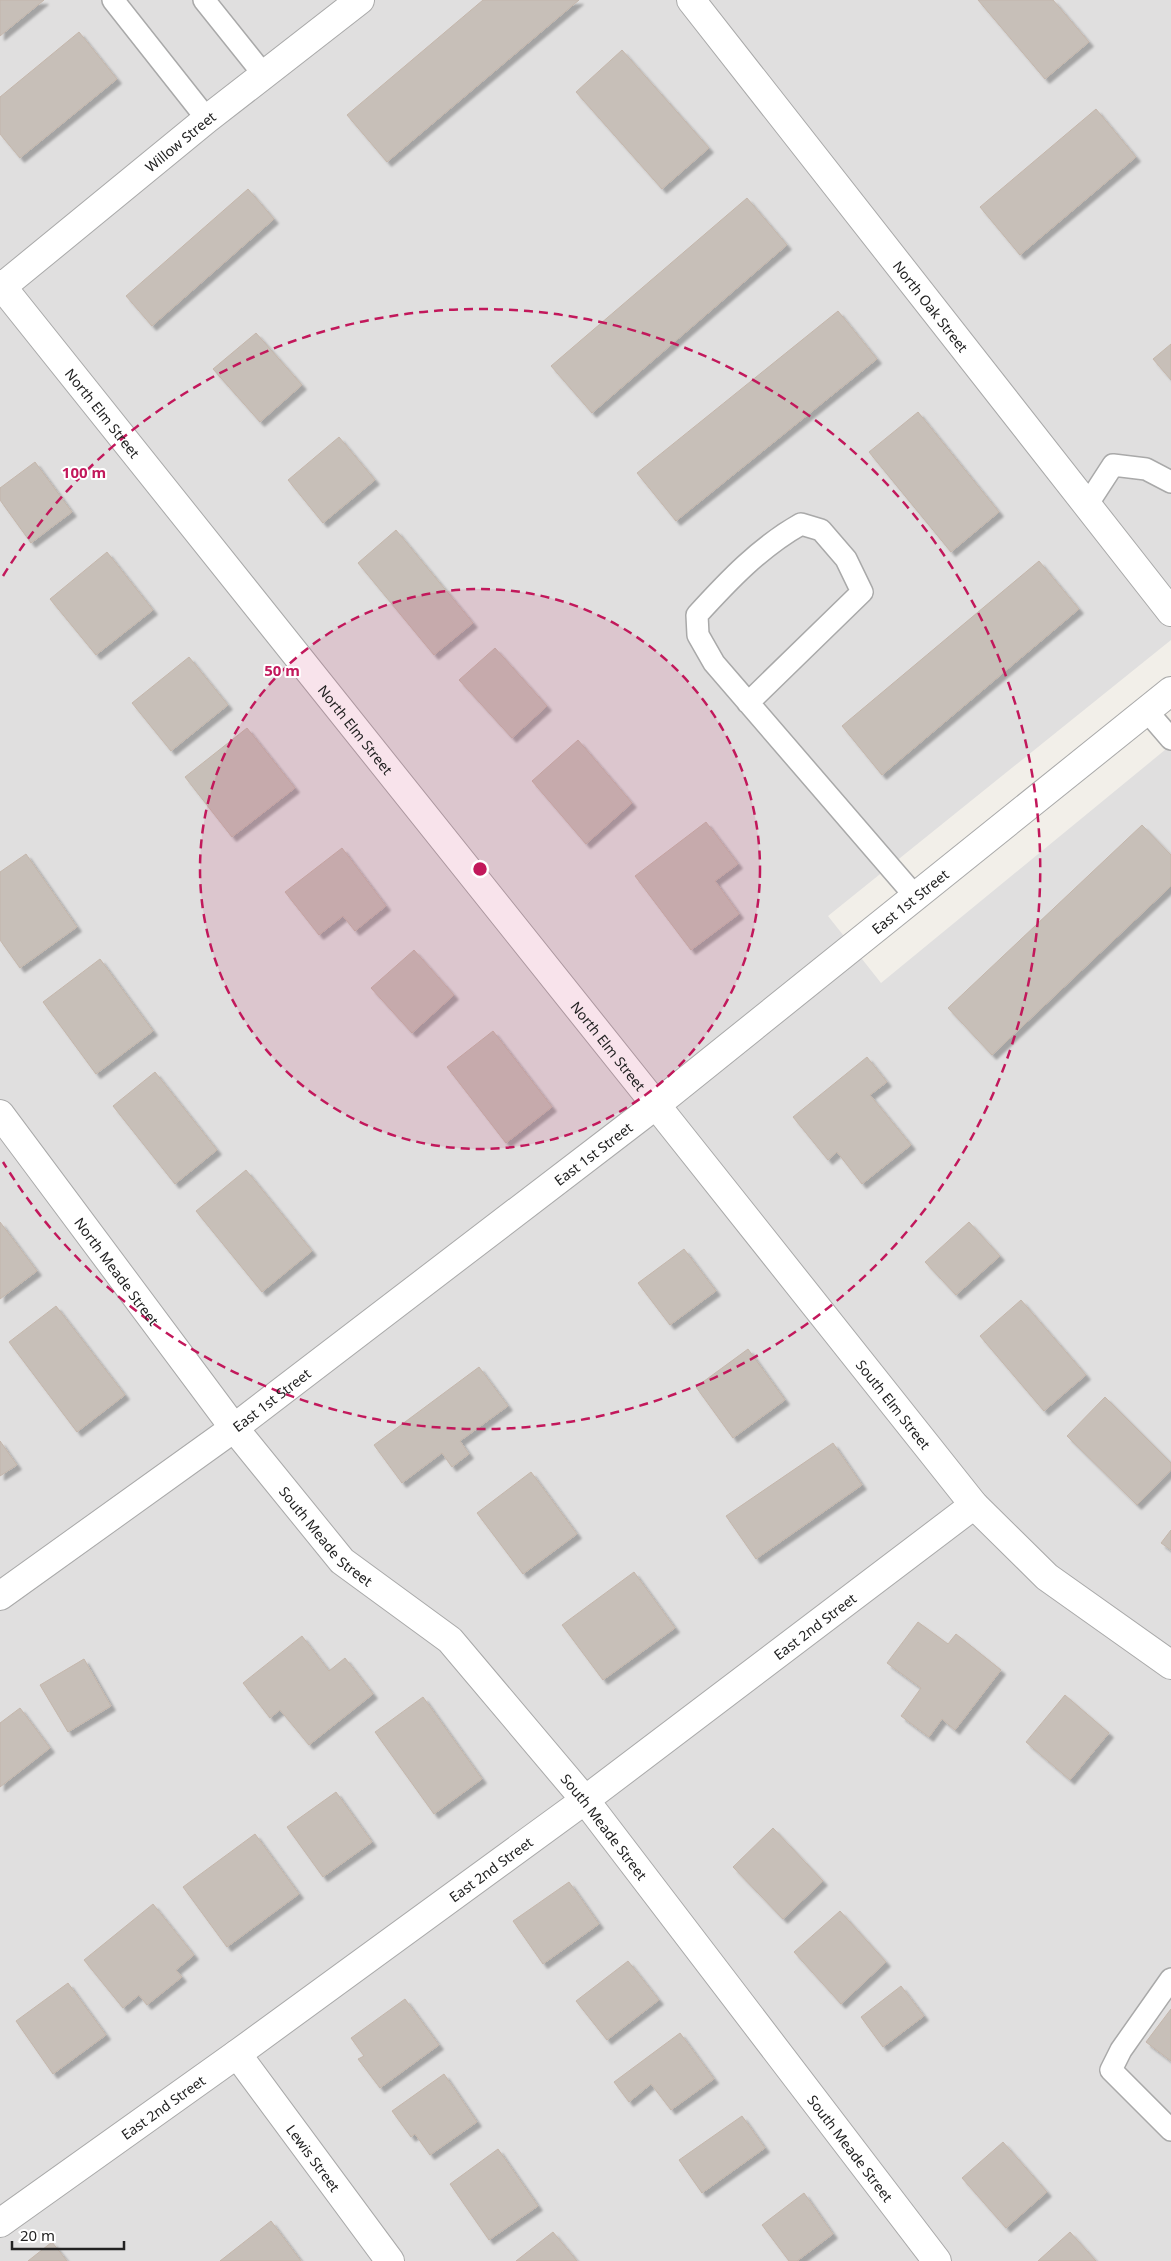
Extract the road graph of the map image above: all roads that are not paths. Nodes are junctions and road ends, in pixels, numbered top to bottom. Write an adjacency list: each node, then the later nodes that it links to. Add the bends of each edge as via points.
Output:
1 (113, 0): 6 (lane)
2 (204, 0): 5 (lane)
3 (360, 0): 5 (street, Willow Street)
4 (691, 0): 9 (street, North Oak Street)
5 (264, 75): 6 (street, Willow Street)
6 (207, 119): 7 (street, Willow Street)
7 (1, 286): 16 (street, North Elm Street)
8 (1171, 482): 9 (lane, via 1146,469 1113,465)
9 (1087, 505): 10 (street, North Oak Street)
10 (1171, 612)
11 (1171, 691): 13 (street, East 1st Street)
12 (748, 703): 12 (lane, via 710,656 698,635 697,615 727,582 775,539 801,524 821,530 846,558 862,592); 15 (lane)
13 (1146, 710): 14 (lane); 15 (street, East 1st Street)
14 (1171, 739)
15 (916, 896): 16 (street, East 1st Street)
16 (656, 1105): 18 (street, East 1st Street); 19 (street, South Elm Street)
17 (0, 1114): 18 (street, North Meade Street)
18 (234, 1428): 20 (street, East 1st Street); 22 (street, South Meade Street, via 342,1561 450,1640)
19 (974, 1505): 21 (street, South Elm Street, via 1047,1577); 22 (street, East 2nd Street)
20 (0, 1596)
21 (1171, 1665)
22 (585, 1800): 24 (street, East 2nd Street); 28 (street, South Meade Street)
23 (1171, 1979): 25 (lane, via 1121,2050 1111,2070)
24 (237, 2054): 26 (street, East 2nd Street); 27 (street, Lewis Street)
25 (1171, 2130)
26 (0, 2223)
27 (390, 2261)
28 (937, 2261)

